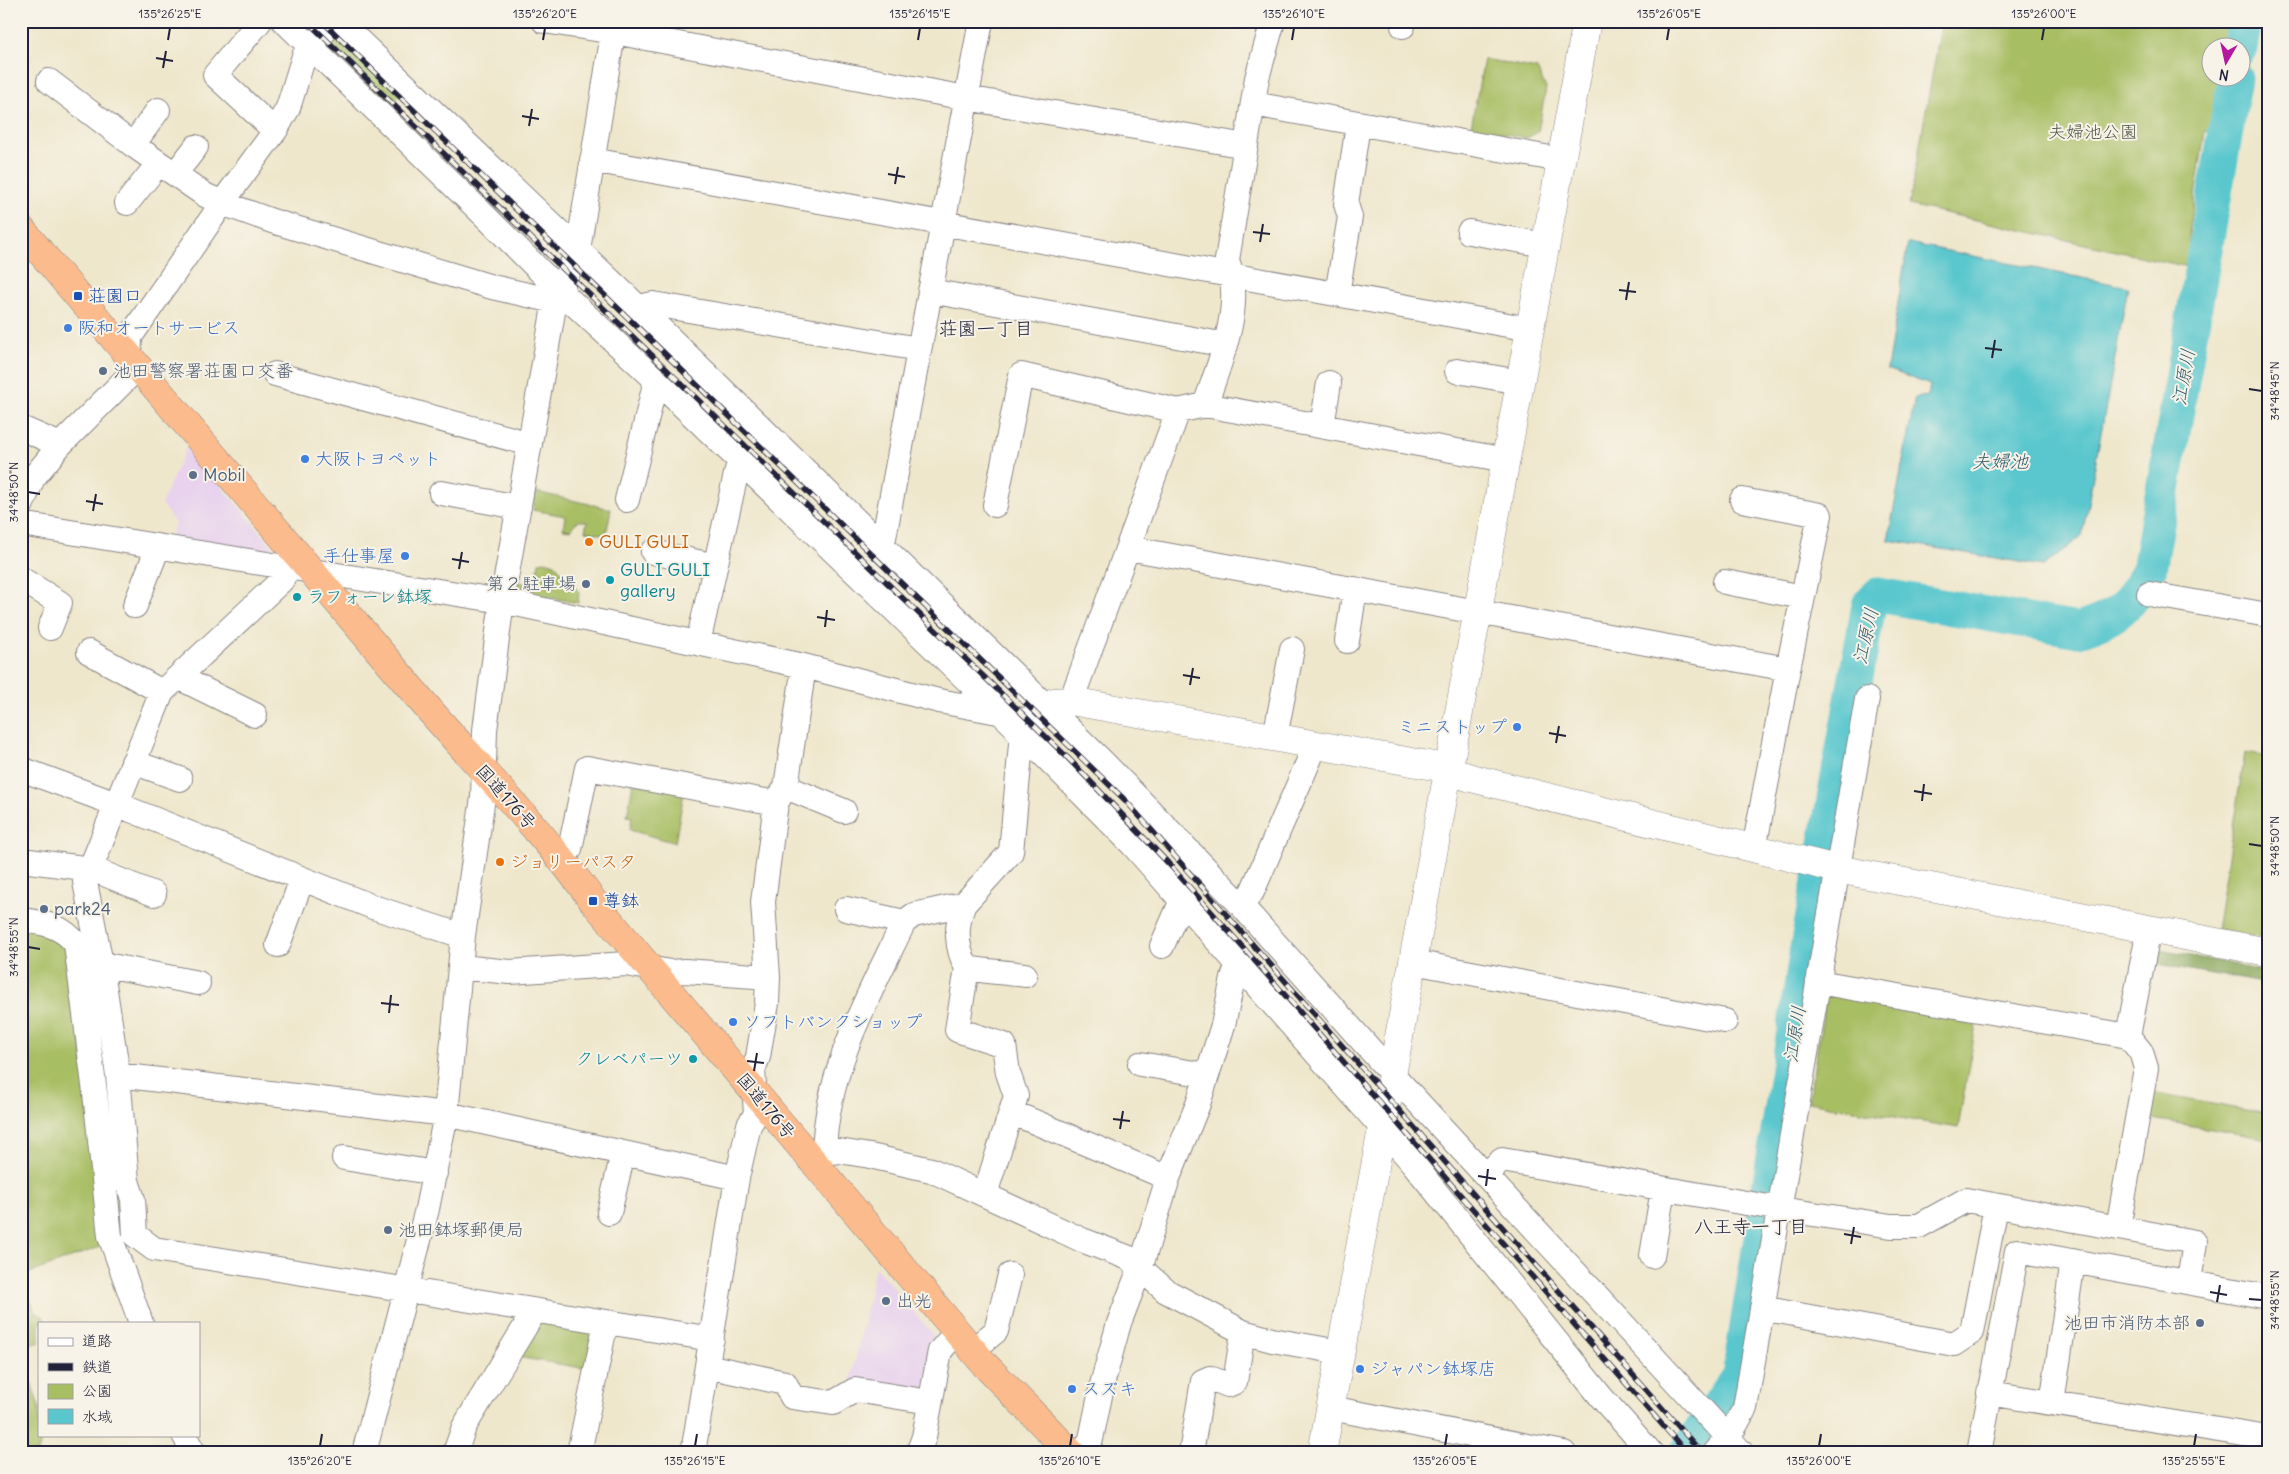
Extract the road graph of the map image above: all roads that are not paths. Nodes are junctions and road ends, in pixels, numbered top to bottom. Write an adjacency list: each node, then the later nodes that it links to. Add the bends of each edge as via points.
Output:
1 (260, 21): 16 (street, via 215,75)
2 (284, 21): 10 (street)
3 (333, 21): 10 (street)
4 (338, 21): 29 (street)
5 (544, 21): 9 (street)
6 (981, 21): 12 (street)
7 (1273, 21): 13 (street)
8 (1587, 21): 21 (street)
9 (615, 27): 12 (street); 20 (street)
10 (310, 46): 16 (street, via 288,108); 33 (street, via 488,218)
11 (49, 81): 17 (street)
12 (966, 98): 18 (street); 25 (street)
13 (1253, 104): 15 (street); 18 (street)
14 (158, 110): 17 (street)
15 (1358, 125): 21 (street); 32 (street, via 1346,204 1350,217)
16 (275, 131): 24 (street)
17 (133, 145): 22 (street)
18 (1246, 146): 30 (street, via 1227,260)
19 (196, 147): 22 (street)
20 (592, 160): 25 (street); 29 (street)
21 (1561, 160): 28 (street)
22 (167, 168): 23 (street); 24 (street)
23 (127, 203)
24 (222, 203): 33 (street, via 492,287); 38 (street, via 130,337)
25 (942, 223): 30 (street); 31 (street)
26 (21, 229): 38 (highway, 国道176号)
27 (1469, 232): 28 (street)
28 (1546, 245): 35 (street)
29 (578, 250): 33 (street); 34 (street)
30 (1233, 276): 32 (street); 36 (street, via 1234,292)
31 (930, 291): 36 (street); 37 (street)
32 (1337, 294): 35 (street)
33 (557, 296): 41 (street); 48 (street)
34 (641, 310): 37 (street, via 653,304); 60 (street)
35 (1530, 329): 42 (street)
36 (1226, 344): 44 (street)
37 (919, 349): 60 (street)
38 (130, 355): 49 (street, via 129,376); 64 (highway, 国道176号)
39 (1457, 371): 42 (street)
40 (275, 374): 48 (street)
41 (656, 380): 51 (street); 53 (street)
42 (1520, 382): 50 (street)
43 (1328, 383): 46 (street)
44 (1206, 406): 45 (street); 46 (street)
45 (1178, 411): 55 (street, via 1021,375); 61 (street)
46 (1322, 426): 50 (street)
47 (21, 428): 49 (street)
48 (530, 444): 57 (street)
49 (60, 445): 56 (street, via 33,478)
50 (1506, 460): 72 (street)
51 (739, 461): 63 (street); 83 (street)
52 (441, 492): 57 (street)
53 (627, 500)
54 (1742, 500): 69 (street, via 1820,515)
55 (995, 505)
56 (21, 506)
57 (519, 507): 70 (street)
58 (21, 524): 59 (street)
59 (158, 547): 64 (street); 71 (street)
60 (882, 548): 85 (street)
61 (1128, 548): 67 (street); 85 (street)
62 (653, 552): 63 (street)
63 (715, 566): 76 (street)
64 (299, 570): 70 (street); 81 (street, via 282,580); 91 (highway, 国道176号)
65 (21, 580): 74 (street, via 60,603)
66 (1725, 582): 69 (street)
67 (1355, 588): 72 (street); 75 (street)
68 (2149, 594): 73 (street)
69 (1803, 597): 80 (street)
70 (502, 601): 76 (street); 91 (street)
71 (135, 606)
72 (1478, 611): 80 (street); 90 (street)
73 (2268, 615)
74 (50, 628)
75 (1347, 641)
76 (698, 643): 79 (street)
77 (1292, 649): 86 (street)
78 (89, 652): 81 (street)
79 (804, 666): 83 (street, via 939,701); 93 (street)
80 (1788, 669): 96 (street)
81 (170, 684): 84 (street); 88 (street)
82 (1867, 699): 99 (street)
83 (998, 712): 85 (street)
84 (255, 715)
85 (1038, 719): 86 (street); 103 (street, via 1132,844); 104 (street); 106 (street, via 1011,852)
86 (1275, 737): 87 (street)
87 (1314, 744): 90 (street); 104 (street, via 1252,892)
88 (133, 762): 92 (street); 94 (street)
89 (21, 769): 94 (street)
90 (1449, 771): 96 (street); 115 (street)
91 (482, 772): 98 (highway, 国道176号); 111 (street, via 482,797)
92 (180, 779)
93 (781, 795): 95 (street); 98 (street, via 587,768 570,849); 122 (street, via 763,902)
94 (116, 804): 100 (street); 101 (street)
95 (844, 811)
96 (1754, 849): 99 (street)
97 (21, 860): 100 (street)
98 (563, 860): 118 (highway, 国道176号)
99 (1826, 866): 109 (street); 123 (street)
100 (89, 875): 102 (street); 110 (street, via 79,893); 116 (street)
101 (302, 878): 111 (street, via 373,908); 112 (street)
102 (154, 894)
103 (1182, 900): 113 (street); 119 (street)
104 (1241, 905): 128 (street)
105 (846, 910): 108 (street)
106 (961, 913): 108 (street, via 938,910 914,915); 120 (street, via 958,941)
107 (21, 920): 110 (street, via 52,924)
108 (904, 922): 137 (street, via 841,1061)
109 (2146, 928): 114 (street); 126 (street)
110 (69, 935): 153 (street, via 76,944 82,982 110,1236)
111 (463, 936): 117 (street)
112 (278, 945)
113 (1162, 946)
114 (2268, 952)
115 (1413, 962): 125 (street); 128 (street)
116 (101, 964): 124 (street); 129 (street)
117 (461, 967): 118 (street, via 510,972 626,964); 133 (street)
118 (649, 967): 122 (street, via 670,972); 131 (highway, 国道176号)
119 (1241, 967): 130 (street, via 1234,974); 134 (street)
120 (967, 968): 121 (street); 132 (street, via 957,1030 1004,1045 1008,1073 1016,1096)
121 (1025, 975)
122 (768, 977): 131 (street, via 767,1003 753,1070)
123 (1818, 982): 126 (street); 146 (street)
124 (198, 983)
125 (1725, 1020)
126 (2128, 1036): 148 (street, via 2141,1052 2146,1068)
127 (1140, 1064): 130 (street)
128 (1392, 1074): 134 (street); 139 (street)
129 (118, 1075): 133 (street); 142 (street)
130 (1207, 1075): 141 (street)
131 (754, 1092): 137 (highway, 国道176号); 140 (street, via 756,1114 750,1125)
132 (1011, 1112): 141 (street); 144 (street)
133 (446, 1114): 135 (street); 138 (street)
134 (1382, 1128): 164 (street); 184 (street, via 1602,1398)
135 (623, 1153): 140 (street); 147 (street)
136 (344, 1158): 138 (street)
137 (820, 1158): 144 (street, via 839,1151 870,1156 930,1170); 163 (highway, 国道176号)
138 (435, 1173): 155 (street)
139 (1486, 1174): 143 (street, via 1502,1160); 172 (street)
140 (737, 1178): 162 (street)
141 (1168, 1178): 151 (street)
142 (127, 1181): 153 (street, via 123,1198 128,1256); 155 (street, via 134,1199 135,1235 154,1249)
143 (1663, 1189): 146 (street); 149 (street)
144 (985, 1194): 151 (street)
145 (1996, 1206): 146 (street, via 1966,1200 1919,1226 1891,1226); 148 (street); 157 (street, via 1972,1332 1954,1344)
146 (1780, 1209): 157 (street)
147 (609, 1213)
148 (2118, 1228): 154 (street, via 2196,1242)
149 (1652, 1256)
150 (2073, 1261): 154 (street); 166 (street, via 2017,1251); 168 (street)
151 (1141, 1266): 161 (street, via 1166,1291); 180 (street, via 1119,1323 1090,1439)
152 (1010, 1275): 163 (street, via 996,1331)
153 (124, 1278): 159 (street)
154 (2188, 1282): 156 (street)
155 (406, 1290): 158 (street); 174 (street)
156 (2268, 1297)
157 (1762, 1308): 172 (street, via 1745,1408)
158 (534, 1312): 160 (street); 175 (street, via 464,1427)
159 (141, 1322)
160 (606, 1322): 162 (street); 176 (street)
161 (1243, 1332): 164 (street); 181 (street, via 1234,1382 1228,1385 1210,1378 1203,1381)
162 (712, 1339): 165 (street)
163 (965, 1340): 167 (street, via 940,1351); 179 (highway, 国道176号)
164 (1340, 1352): 169 (street)
165 (707, 1366): 167 (street, via 785,1383 792,1397 833,1404 856,1390); 177 (street)
166 (1989, 1393): 168 (street); 185 (street)
167 (930, 1402): 178 (street)
168 (2052, 1404): 171 (street)
169 (1330, 1408): 182 (street); 183 (street)
170 (185, 1436): 173 (street)
171 (2268, 1438)
172 (1729, 1448)
173 (194, 1453)
174 (364, 1453)
175 (455, 1453)
176 (579, 1453)
177 (693, 1453)
178 (918, 1453)
179 (1071, 1453)
180 (1083, 1453)
181 (1191, 1453)
182 (1322, 1453)
183 (1564, 1453)
184 (1651, 1453)
185 (1979, 1453)

